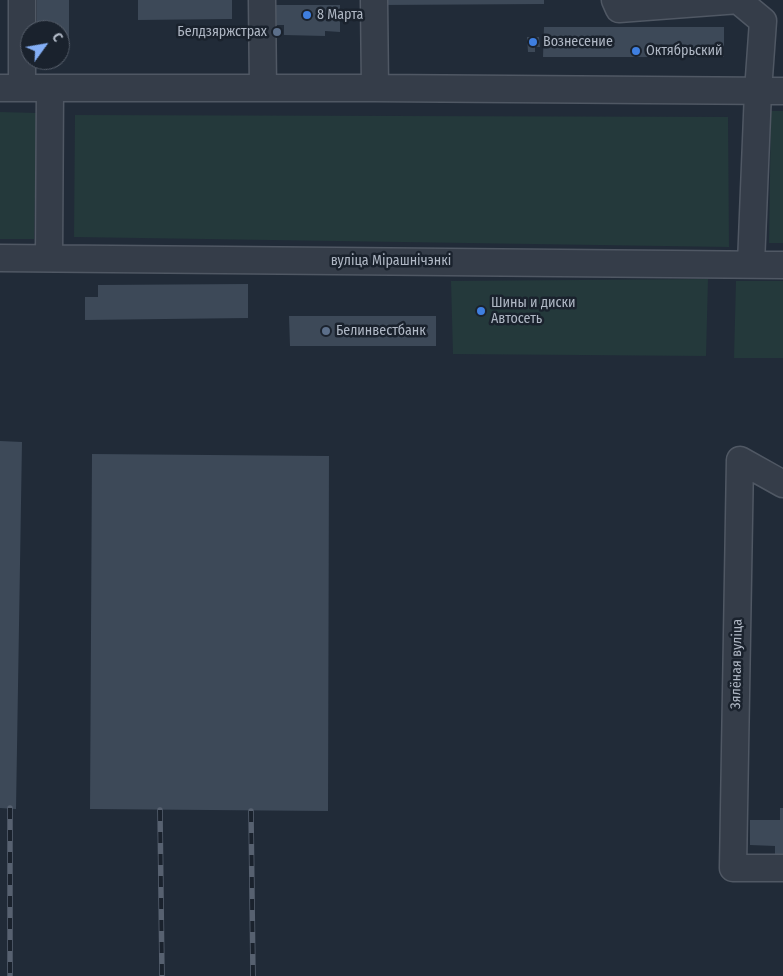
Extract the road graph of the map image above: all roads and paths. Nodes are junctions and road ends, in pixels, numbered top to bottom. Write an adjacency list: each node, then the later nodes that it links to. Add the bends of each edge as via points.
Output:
1 (22, 0): 6 (street)
2 (262, 0): 8 (street)
3 (374, 0): 9 (street)
4 (615, 0): 5 (street, via 619,8)
5 (739, 0): 10 (street, via 763,22)
6 (11, 88): 7 (street)
7 (50, 88): 8 (street); 12 (street)
8 (263, 88): 9 (street)
9 (375, 88): 10 (street)
10 (771, 91): 13 (street)
11 (0, 258): 12 (street, вуліца Мірашнічэнкі)
12 (49, 258): 13 (street, вуліца Мірашнічэнкі)
13 (751, 264): 14 (street, вуліца Мірашнічэнкі)
14 (783, 265)
15 (783, 484): 16 (street, Зялёная вуліца, via 740,460 733,868)
16 (783, 868)

